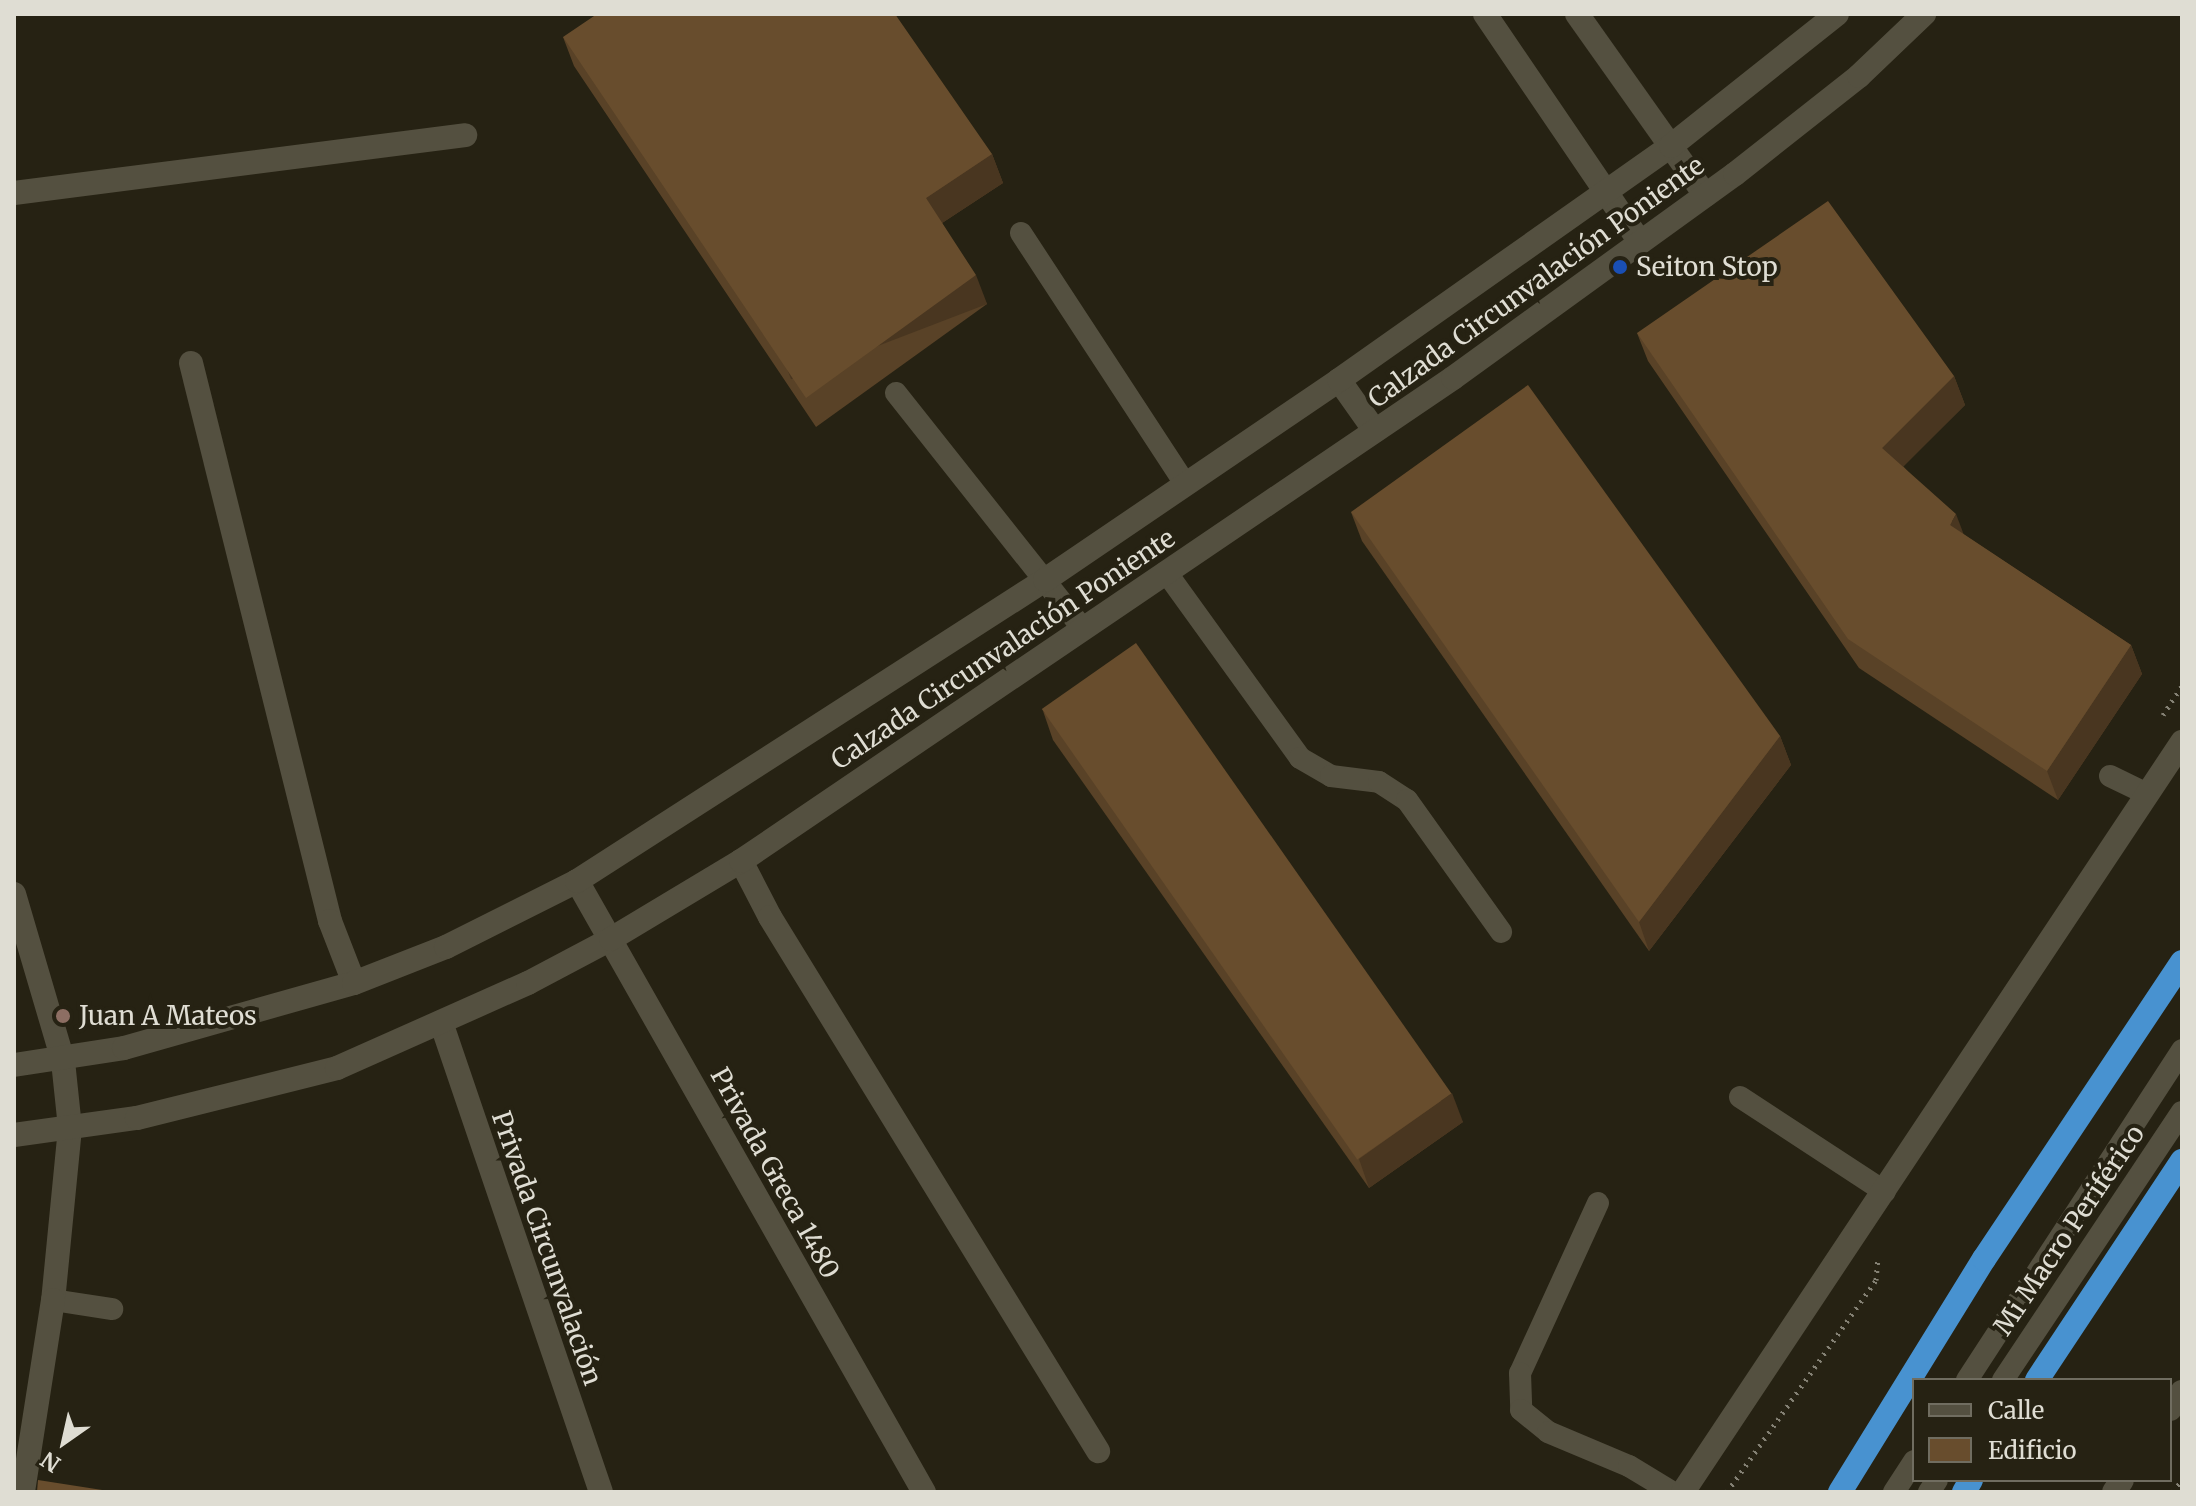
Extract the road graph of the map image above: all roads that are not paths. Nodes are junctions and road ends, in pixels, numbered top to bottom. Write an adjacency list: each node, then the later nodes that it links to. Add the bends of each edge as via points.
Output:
1 (1485, 14): 7 (street)
2 (1577, 14): 6 (street)
3 (1837, 14): 6 (street, Calzada Circunvalación Poniente)
4 (1924, 14): 9 (street, Calzada Circunvalación Poniente, via 1859,76)
5 (465, 135): 8 (street)
6 (1671, 146): 7 (street, Calzada Circunvalación Poniente); 9 (street)
7 (1606, 190): 11 (street); 13 (street, Calzada Circunvalación Poniente)
8 (14, 193)
9 (1705, 195): 11 (street, Calzada Circunvalación Poniente)
10 (1021, 233): 16 (lane)
11 (1640, 242): 15 (street, Calzada Circunvalación Poniente)
12 (191, 363): 29 (street, via 330,921)
13 (1339, 380): 15 (street); 16 (street, Calzada Circunvalación Poniente)
14 (896, 393): 18 (lane)
15 (1375, 431): 17 (street, Calzada Circunvalación Poniente)
16 (1185, 484): 18 (street, Calzada Circunvalación Poniente)
17 (1166, 572): 19 (street, Calzada Circunvalación Poniente); 26 (lane, via 1300,758 1331,776 1379,782 1407,800)
18 (1045, 580): 19 (lane); 24 (street, Calzada Circunvalación Poniente)
19 (1083, 629): 23 (street, Calzada Circunvalación Poniente)
20 (2182, 742): 22 (street)
21 (2110, 776): 22 (lane)
22 (2147, 794): 39 (street)
23 (741, 861): 27 (street, Calzada Circunvalación Poniente); 46 (street)
24 (577, 881): 27 (street, Privada Greca 1480); 29 (street, Calzada Circunvalación Poniente, via 446,947)
25 (14, 894): 32 (street)
26 (1501, 932)
27 (611, 939): 30 (street, Calzada Circunvalación Poniente); 50 (street, Privada Greca 1480)
28 (2182, 962): 53 (highway, via 1984,1259)
29 (354, 983): 32 (street, Calzada Circunvalación Poniente)
30 (441, 1022): 36 (street, Calzada Circunvalación Poniente, via 337,1068 137,1118); 49 (street, Privada Circunvalación)
31 (2182, 1050): 43 (lane)
32 (63, 1061): 33 (street, Calzada Circunvalación Poniente); 36 (street)
33 (14, 1065)
34 (1740, 1097): 39 (lane)
35 (2182, 1112): 44 (lane, Mi Macro Periférico)
36 (70, 1128): 37 (street, Calzada Circunvalación Poniente); 41 (street)
37 (14, 1135)
38 (2182, 1161): 45 (highway)
39 (1885, 1192): 52 (street)
40 (1598, 1203): 51 (lane, via 1520,1373 1521,1410 1548,1432 1629,1466)
41 (53, 1300): 42 (lane); 48 (street)
42 (112, 1309)
43 (1968, 1378)
44 (2004, 1378)
45 (2038, 1378)
46 (1098, 1451)
47 (1912, 1464): 54 (lane)
48 (23, 1492)
49 (601, 1492)
50 (924, 1492)
51 (1672, 1492)
52 (1683, 1492)
53 (1840, 1492)
54 (1894, 1492)

